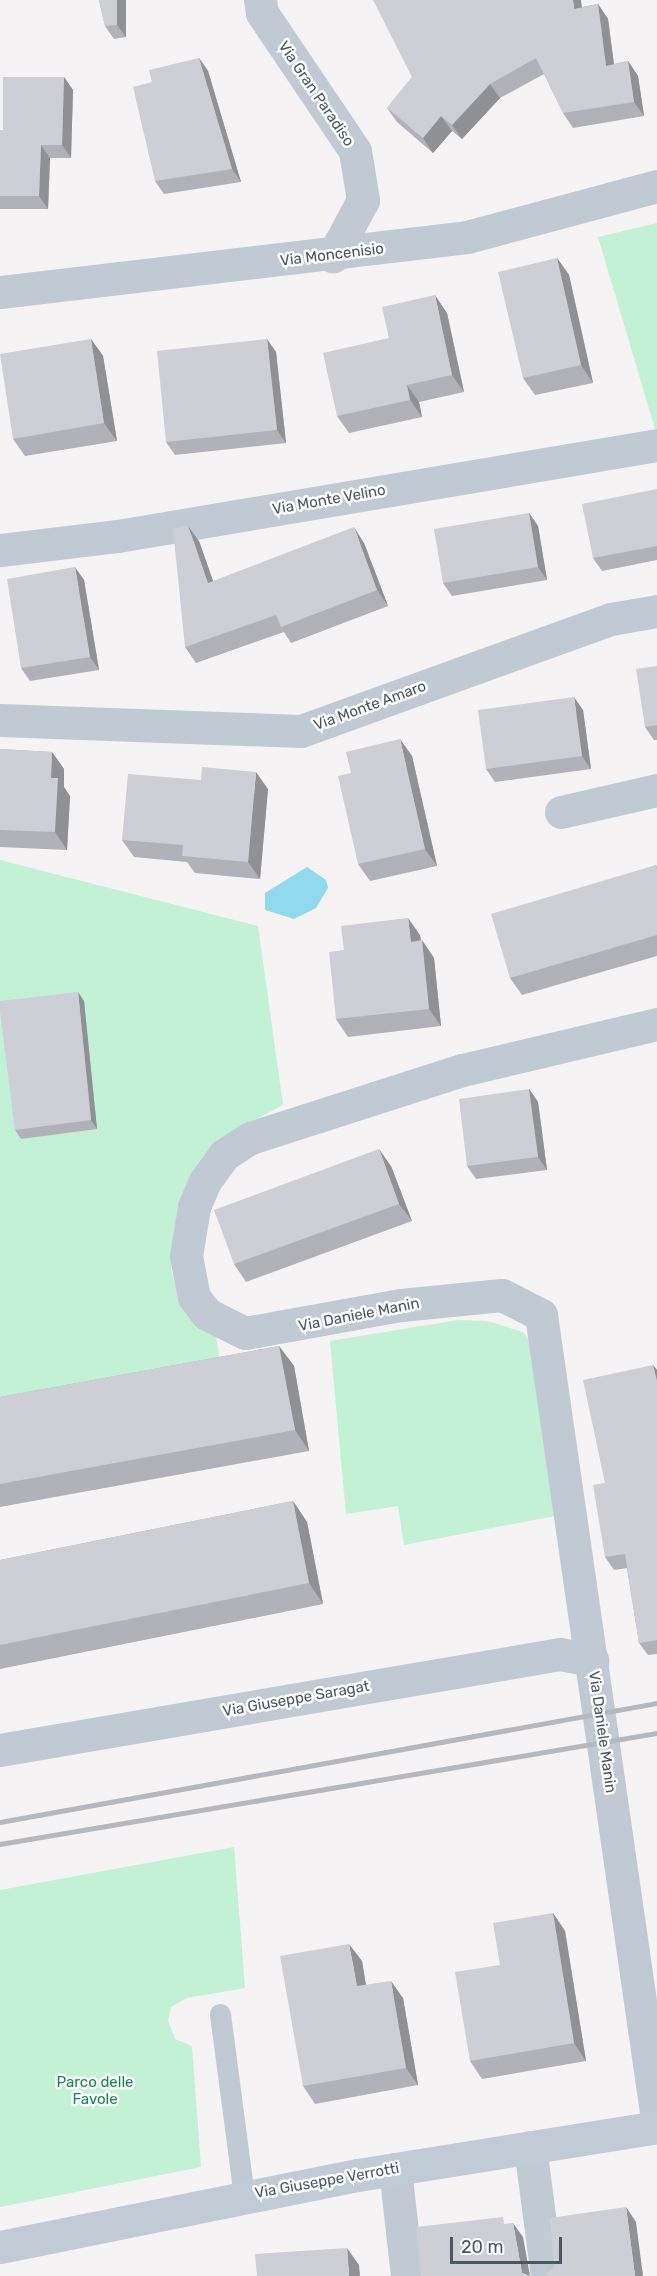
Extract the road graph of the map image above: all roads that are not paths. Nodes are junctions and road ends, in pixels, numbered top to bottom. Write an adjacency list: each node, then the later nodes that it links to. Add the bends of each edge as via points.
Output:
1 (260, 0): 3 (street, Via Gran Paradiso, via 262,13 355,151 363,200)
2 (657, 186): 3 (street, Via Moncenisio, via 467,237)
3 (333, 256): 4 (street, Via Moncenisio)
4 (0, 292)
5 (657, 445): 6 (street, Via Monte Velino, via 118,536)
6 (0, 550)
7 (657, 610): 8 (street, Via Monte Amaro, via 611,619 301,732)
8 (0, 720)
9 (657, 790): 10 (street)
10 (561, 812)
11 (657, 1024): 12 (street, Via Daniele Manin, via 462,1070 282,1124 224,1155 205,1181 189,1231 188,1276 194,1297 222,1325 245,1333 401,1305 502,1295 542,1315)
12 (592, 1660): 13 (street, Via Giuseppe Saragat, via 560,1654); 15 (street, Via Daniele Manin)
13 (0, 1750)
14 (220, 2014): 19 (lane)
15 (657, 2119)
16 (657, 2127): 17 (street, Via Giuseppe Verrotti)
17 (530, 2147): 18 (street, Via Giuseppe Verrotti); 22 (street)
18 (395, 2169): 19 (street, Via Giuseppe Verrotti); 21 (street)
19 (244, 2196): 20 (street, Via Giuseppe Verrotti)
20 (0, 2247)
21 (407, 2276)
22 (547, 2276)

